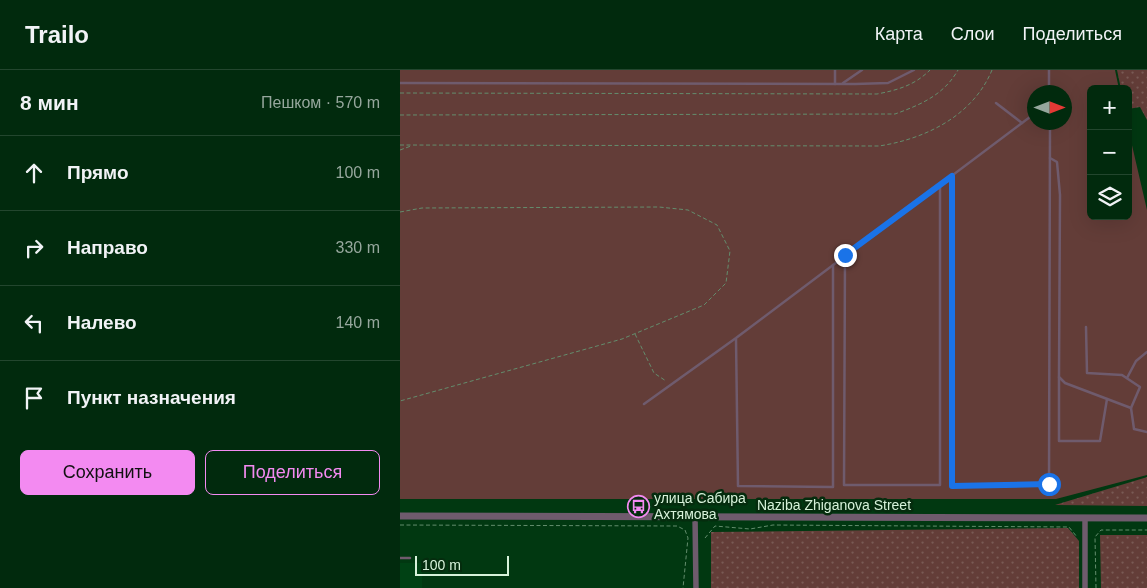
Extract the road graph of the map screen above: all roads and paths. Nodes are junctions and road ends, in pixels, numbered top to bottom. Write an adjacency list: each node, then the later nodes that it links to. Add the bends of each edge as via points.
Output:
1 (835, 70): 9 (lane)
2 (862, 70): 10 (lane)
3 (914, 70): 10 (lane, via 888,83)
4 (930, 70): 12 (path, via 900,90 878,94)
5 (958, 70): 14 (path, via 927,103 895,114)
6 (992, 70): 19 (path, via 975,96 942,126 921,136 879,146)
7 (1049, 70): 11 (lane)
8 (400, 83): 9 (lane)
9 (835, 84): 10 (lane)
10 (842, 84)
11 (1049, 85)
12 (400, 93)
13 (996, 103): 16 (lane)
14 (400, 115)
15 (1027, 119): 16 (lane)
16 (1022, 123): 22 (lane)
17 (1050, 130): 21 (lane)
18 (400, 145): 19 (path)
19 (412, 146): 20 (path)
20 (400, 150)
21 (1050, 158): 22 (lane, via 1049,484 952,486); 31 (lane, via 1057,162 1060,195)
22 (952, 176): 23 (lane)
23 (940, 185): 25 (lane); 25 (lane, via 940,485 844,485)
24 (400, 212): 28 (path, via 422,208 658,207 688,210 717,225 730,251 726,283 704,304)
25 (845, 255): 26 (lane)
26 (833, 265): 29 (lane); 29 (lane, via 833,486 738,486)
27 (1086, 327): 32 (lane, via 1087,373)
28 (635, 333): 33 (path, via 654,373); 35 (path)
29 (736, 338): 33 (lane)
30 (1147, 352): 32 (lane, via 1136,361)
31 (1060, 377): 34 (lane, via 1065,383); 34 (lane, via 1059,441 1100,441)
32 (1127, 378): 37 (lane, via 1140,387)
33 (671, 385): 36 (lane)
34 (1107, 399): 37 (lane)
35 (400, 401)
36 (644, 404)
37 (1131, 408): 38 (lane, via 1134,430)
38 (1147, 432)
39 (400, 516): 40 (street, Naziba Zhiganova Street)
40 (695, 516): 41 (street, Naziba Zhiganova Street); 50 (street)
41 (1085, 518): 42 (street, Naziba Zhiganova Street); 51 (street)
42 (1147, 518)
43 (400, 525): 49 (path, via 677,526 685,530 688,538)
44 (1147, 530): 52 (path, via 1102,530 1095,537)
45 (1077, 537): 46 (path, via 1069,527 773,525 750,529 715,526)
46 (705, 538)
47 (400, 558): 48 (lane)
48 (410, 558)
49 (683, 588)
50 (696, 588)
51 (1085, 588)
52 (1096, 588)

